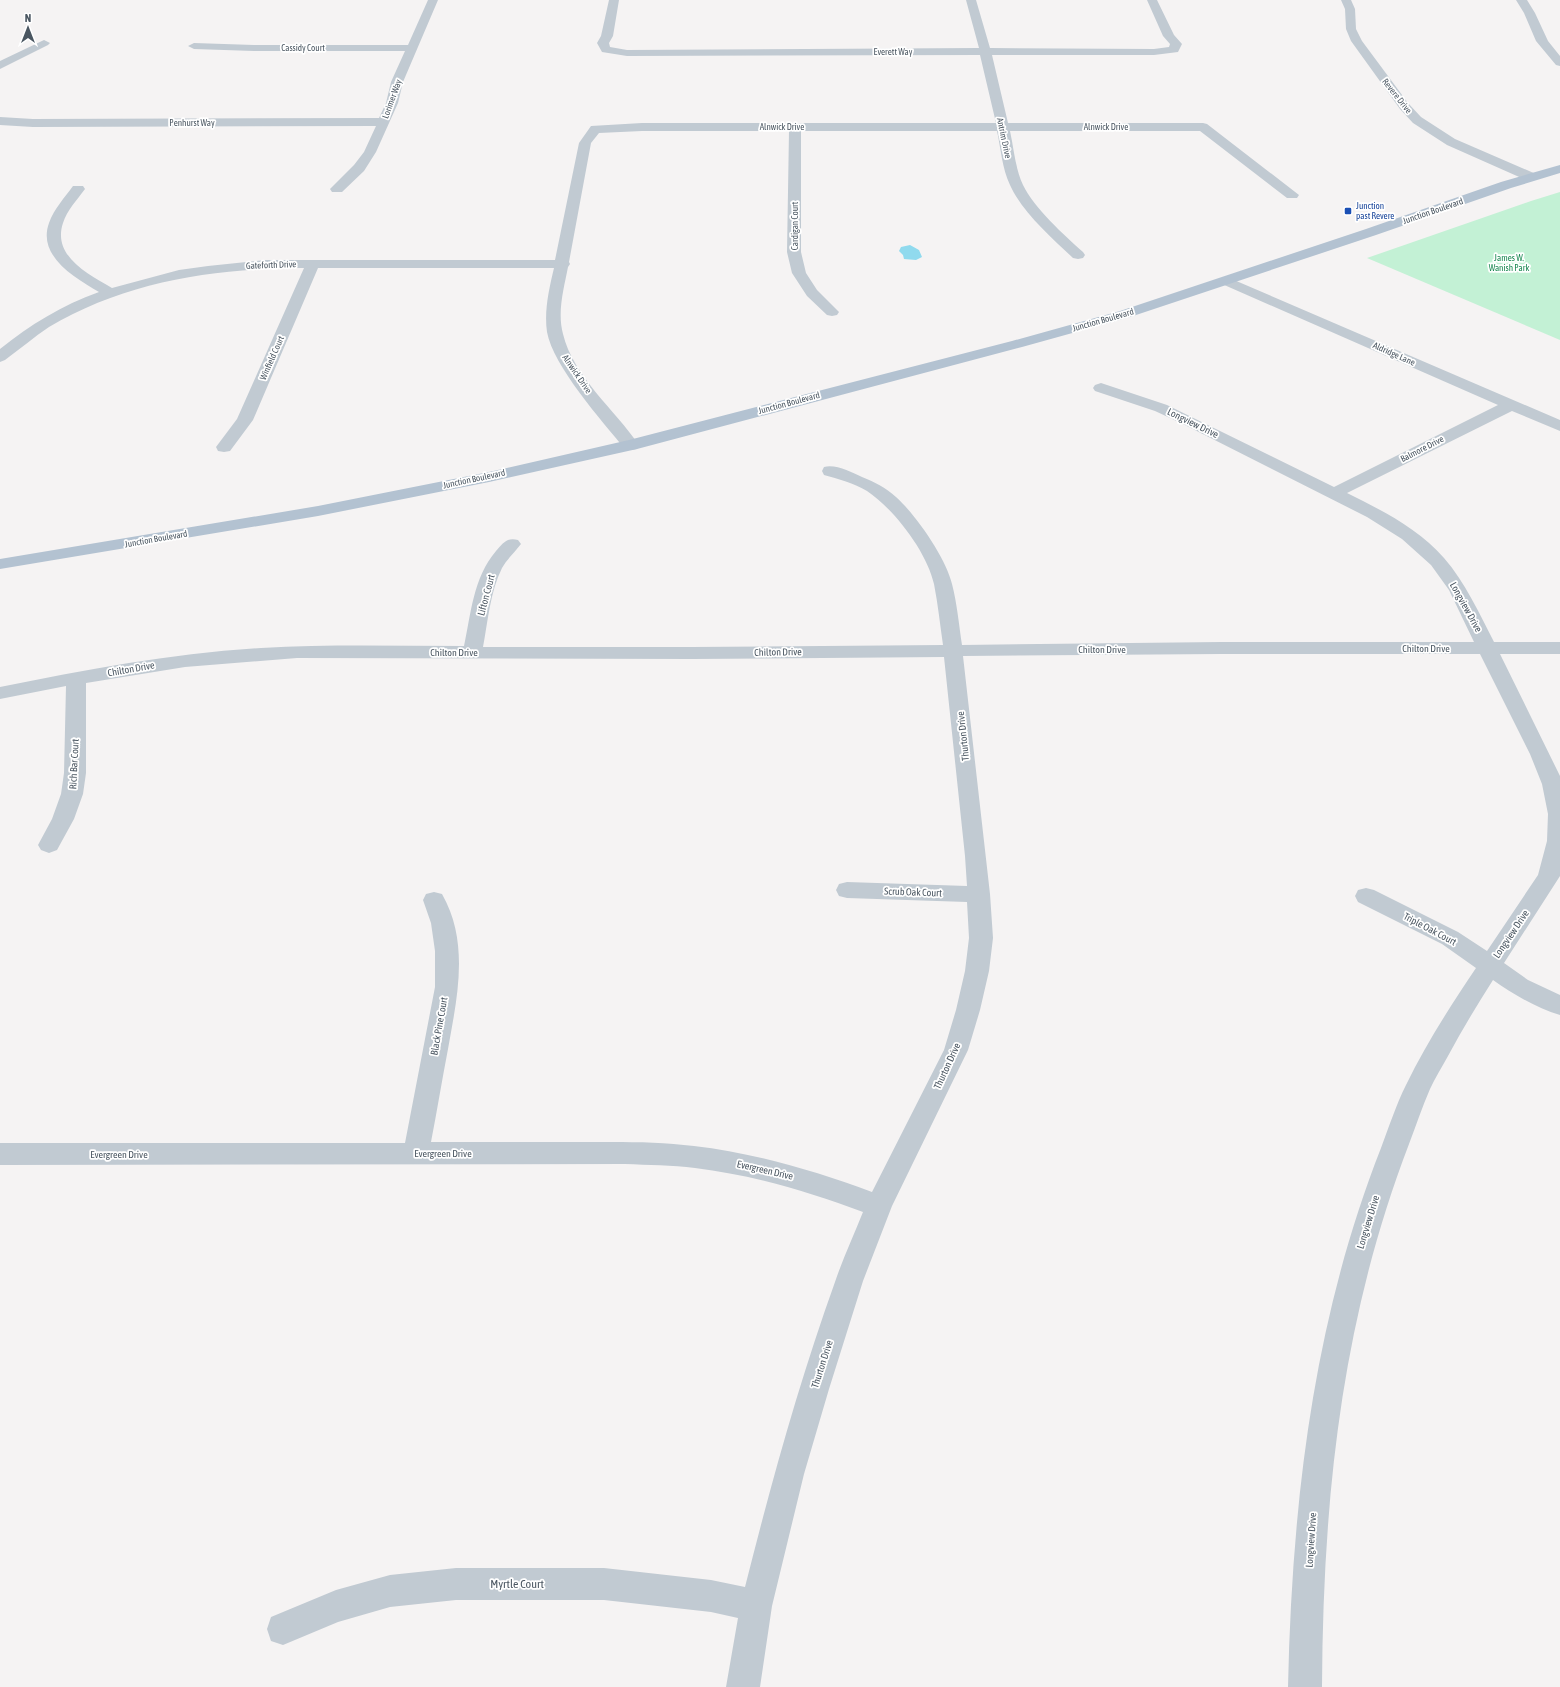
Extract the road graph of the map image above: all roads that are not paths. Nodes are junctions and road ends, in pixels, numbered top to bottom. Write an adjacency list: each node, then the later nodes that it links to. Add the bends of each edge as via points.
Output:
1 (433, 0): 9 (street, Lorimer Way)
2 (614, 0): 10 (street, Everett Way, via 607,36 603,43 606,50 627,53)
3 (971, 0): 10 (street, Antrim Drive)
4 (1152, 0): 10 (street, Everett Way, via 1169,36 1176,44 1174,50)
5 (1346, 0): 18 (street, Revere Drive, via 1350,10 1351,29 1357,41 1417,120 1451,142)
6 (1521, 0): 11 (street, via 1547,49)
7 (44, 43): 12 (street)
8 (194, 46): 9 (street, Cassidy Court)
9 (413, 48): 14 (street, Lorimer Way, via 397,82 392,103)
10 (985, 52): 16 (street, Antrim Drive)
11 (1560, 63)
12 (0, 66)
13 (0, 121): 14 (street, Penhurst Way)
14 (383, 122): 20 (street, Lorimer Way, via 370,152 359,168)
15 (795, 127): 16 (street, Alnwick Drive); 24 (street, Alnwick Drive, via 595,129 585,143); 27 (street, Cardigan Court, via 794,252 799,273 812,293)
16 (1002, 127): 21 (street, Alnwick Drive, via 1203,127); 22 (street, Antrim Drive, via 1017,186 1028,204)
17 (1560, 169): 18 (main road, Junction Boulevard)
18 (1531, 178): 25 (main road, Junction Boulevard)
19 (78, 189): 26 (street, via 56,224 53,237 57,251 68,265)
20 (337, 189)
21 (1292, 195)
22 (1078, 255)
23 (312, 264): 24 (street, Gateforth Drive); 26 (street, Gateforth Drive, via 265,264 205,270); 33 (street, Winfield Court, via 245,420)
24 (563, 264): 32 (street, Alnwick Drive, via 554,303 555,335 577,376)
25 (1227, 281): 30 (street, Aldridge Lane); 32 (main road, Junction Boulevard, via 1125,314 1017,344)
26 (110, 293): 28 (street, Gateforth Drive, via 43,324)
27 (832, 312)
28 (0, 357)
29 (1101, 388): 35 (street, Longview Drive, via 1168,411)
30 (1511, 405): 31 (street, Aldridge Lane); 35 (street, Balmore Drive)
31 (1560, 426)
32 (631, 444): 37 (main road, Junction Boulevard, via 489,477 318,511)
33 (224, 447)
34 (830, 472): 40 (street, Thurton Drive, via 872,487 890,501 921,540 934,560 943,583)
35 (1334, 493): 38 (street, Longview Drive, via 1408,535 1437,560 1458,590)
36 (512, 544): 41 (street, Lifton Court, via 492,571 485,590)
37 (0, 564)
38 (1487, 648): 39 (street, Chilton Drive); 40 (street, Chilton Drive); 49 (street, Longview Drive, via 1553,784 1559,814 1558,841 1549,876)
39 (1560, 648)
40 (953, 650): 41 (street, Chilton Drive); 46 (street, Thurton Drive)
41 (472, 652): 42 (street, Chilton Drive, via 243,654 137,667)
42 (76, 679): 43 (street, Chilton Drive); 44 (street, Rich Bar Court, via 75,773 72,794 63,819)
43 (0, 693)
44 (49, 845)
45 (847, 890): 46 (street, Scrub Oak Court)
46 (979, 894): 53 (street, Thurton Drive, via 981,938 978,971 956,1050)
47 (1366, 896): 49 (street, Triple Oak Court, via 1450,938)
48 (434, 900): 51 (street, Black Pine Court, via 443,923 447,951 447,987)
49 (1490, 965): 50 (street, Triple Oak Court, via 1520,986); 57 (street, Longview Drive, via 1463,1006 1418,1086 1380,1185 1340,1327 1324,1418 1313,1504 1306,1610)
50 (1560, 1006)
51 (416, 1153): 52 (street, Evergreen Drive); 53 (street, Evergreen Drive, via 684,1155 731,1162 808,1180)
52 (0, 1154)
53 (879, 1206): 54 (street, Thurton Drive, via 849,1281 814,1389)
54 (756, 1606): 55 (street, Myrtle Court, via 711,1596 604,1584 456,1584 390,1591 336,1606); 56 (street, Thurton Drive)
55 (283, 1629)
56 (743, 1687)
57 (1305, 1687)

